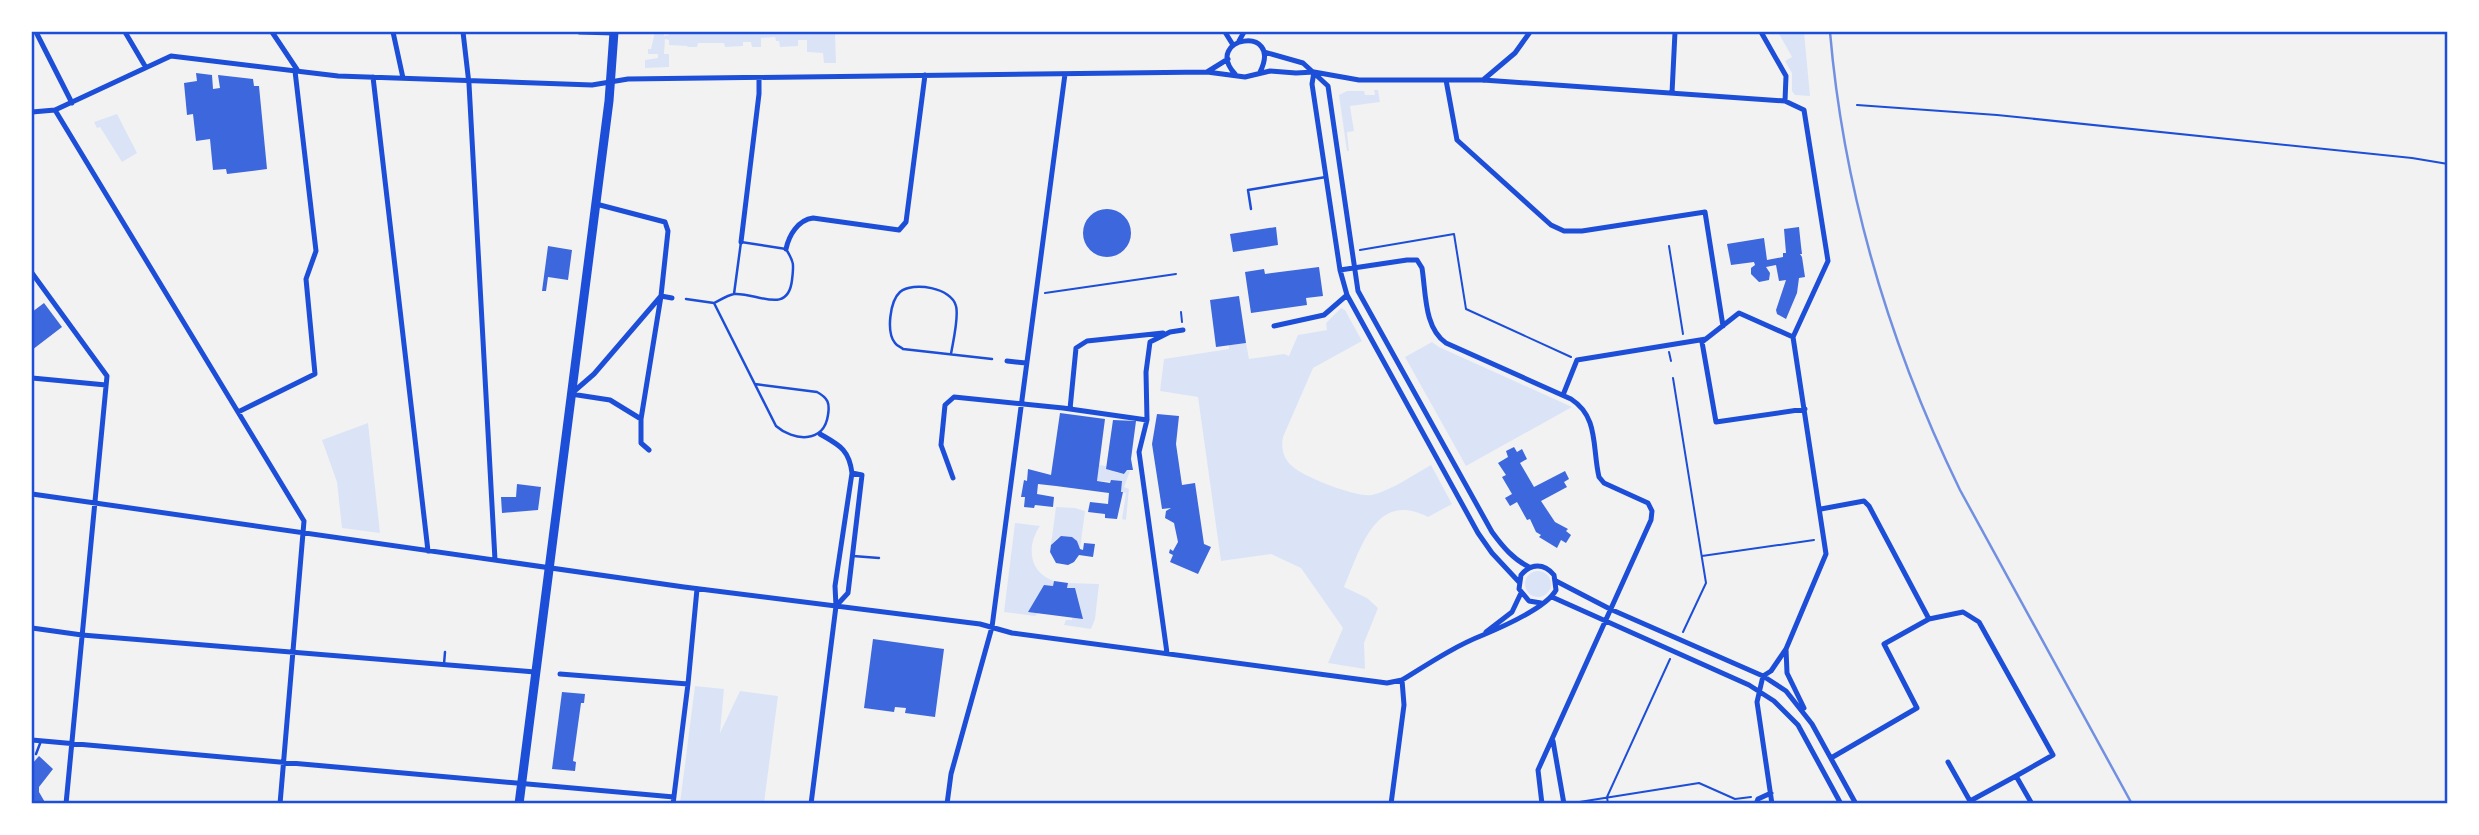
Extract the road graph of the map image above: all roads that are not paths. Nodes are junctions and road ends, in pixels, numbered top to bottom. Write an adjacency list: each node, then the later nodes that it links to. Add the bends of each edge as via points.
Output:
1 (36, 32): 36 (street)
2 (125, 32): 19 (street)
3 (272, 32): 20 (street)
4 (393, 32): 28 (street)
5 (463, 32): 32 (street)
6 (579, 32): 7 (street)
7 (614, 32): 33 (main road)
8 (1225, 32): 16 (street)
9 (1244, 32): 14 (street)
10 (1250, 32): 15 (street)
11 (1531, 32): 31 (street, via 1515,53)
12 (1675, 32): 34 (street)
13 (1761, 32): 35 (street, via 1786,76)
14 (1239, 41): 15 (street); 16 (street)
15 (1253, 41): 17 (street)
16 (1233, 45): 18 (street)
17 (1264, 52): 22 (street); 23 (street, via 1303,63)
18 (1228, 59): 21 (street); 26 (street)
19 (145, 66): 20 (street, via 174,56); 36 (street)
20 (296, 71): 27 (street); 71 (street, via 316,251 306,279 315,374)
21 (1207, 72): 24 (street); 26 (street)
22 (1260, 72): 23 (street); 26 (street, via 1250,77)
23 (1314, 72): 30 (street, via 1359,80); 39 (street); 44 (street, via 1328,86)
24 (1065, 74): 25 (street); 62 (street)
25 (925, 75): 29 (street); 43 (street, via 906,222 899,230 806,219 788,236)
26 (1236, 75)
27 (373, 78): 28 (street); 84 (street)
28 (403, 78): 32 (street)
29 (759, 78): 33 (street); 42 (street)
30 (1446, 80): 31 (street); 54 (street, via 1457,140 1551,225 1582,231 1705,212)
31 (1483, 80): 34 (street)
32 (468, 81): 33 (street); 87 (street)
33 (611, 82): 40 (main road)
34 (1672, 93): 35 (street)
35 (1785, 101): 57 (street, via 1804,110 1828,261)
36 (72, 103): 37 (street)
37 (55, 110): 38 (street); 71 (street)
38 (32, 112)
39 (1327, 177): 41 (lane, via 1248,190); 45 (street)
40 (596, 204): 49 (street, via 665,222); 66 (main road)
41 (1251, 209)
42 (741, 242): 43 (lane); 47 (lane)
43 (786, 249): 47 (lane, via 794,263 791,288 783,298)
44 (1353, 268): 45 (street); 67 (street, via 1417,260 1437,337); 75 (street, via 1366,309)
45 (1340, 270): 48 (street)
46 (32, 273): 65 (street, via 107,376)
47 (734, 294): 52 (lane)
48 (1347, 295): 53 (street, via 1324,315); 76 (street)
49 (661, 296): 50 (street); 66 (street); 72 (street)
50 (672, 298)
51 (686, 299): 52 (lane)
52 (714, 303): 64 (lane)
53 (1275, 326)
54 (1723, 326): 57 (street, via 1739,313); 58 (street)
55 (1183, 330): 56 (street)
56 (1170, 332): 69 (street, via 1087,341 1076,348); 73 (street, via 1150,342)
57 (1793, 337): 70 (street)
58 (1708, 338): 67 (street, via 1577,360); 70 (street, via 1702,342 1716,422)
59 (951, 354): 59 (lane, via 904,349 894,342 890,331 893,309 902,290 913,287 952,296 957,307); 60 (lane)
60 (992, 359)
61 (1007, 361): 62 (street)
62 (1026, 363): 68 (street)
63 (32, 378): 65 (street)
64 (755, 384): 74 (lane, via 776,426 785,434); 74 (lane, via 826,397 830,405 827,426)
65 (106, 385): 81 (street)
66 (571, 394): 72 (street, via 610,400); 89 (main road)
67 (1563, 395): 97 (street, via 1581,405 1590,418 1599,477 1648,503 1652,511)
68 (1021, 404): 69 (street); 79 (street, via 954,397 945,405 941,445); 100 (street)
69 (1070, 409): 73 (street)
70 (1805, 409): 82 (street)
71 (238, 412): 83 (street, via 304,521)
72 (641, 419): 77 (street, via 640,443)
73 (1147, 420): 107 (street, via 1139,452)
74 (820, 434): 78 (street, via 850,457)
75 (1438, 437): 76 (street); 88 (street, via 1497,539)
76 (1428, 442): 90 (street, via 1478,533)
77 (649, 450)
78 (852, 473): 85 (street, via 862,475); 96 (street)
79 (953, 478)
80 (32, 494): 81 (street)
81 (95, 503): 83 (street); 102 (street)
82 (1821, 509): 98 (street, via 1864,501 1869,506); 104 (street, via 1826,554)
83 (304, 533): 84 (street); 105 (street)
84 (428, 551): 87 (street)
85 (853, 556): 86 (lane); 96 (street, via 848,593)
86 (879, 558)
87 (495, 560): 89 (street)
88 (1529, 567): 90 (street); 91 (street, via 1546,568)
89 (548, 568): 92 (street); 109 (main road)
90 (1519, 582): 93 (street)
91 (1556, 582): 94 (street); 97 (street)
92 (696, 589): 96 (street); 113 (street)
93 (1521, 593): 95 (street); 103 (street, via 1511,612)
94 (1552, 597): 95 (street); 99 (street)
95 (1541, 603): 103 (street)
96 (836, 606): 100 (street); 133 (street)
97 (1610, 609): 99 (street); 111 (street)
98 (1930, 619): 121 (street, via 1884,644 1917,708); 124 (street, via 1963,612 1979,622 2053,755)
99 (1605, 620): 114 (street); 118 (street)
100 (992, 627): 107 (street); 134 (street)
101 (32, 628): 102 (street)
102 (82, 635): 105 (street); 119 (street)
103 (1483, 635): 112 (street)
104 (1786, 649): 111 (street); 115 (street, via 1787,673)
105 (293, 651): 108 (street); 122 (street)
106 (445, 652): 108 (lane)
107 (1167, 653): 112 (street, via 1387,682)
108 (444, 664): 109 (street)
109 (535, 672): 125 (main road)
110 (560, 674): 113 (street)
111 (1762, 676): 114 (street); 115 (street, via 1786,691)
112 (1402, 680): 135 (street, via 1404,705)
113 (688, 684): 127 (street)
114 (1760, 691): 126 (street, via 1759,721); 139 (street, via 1798,726)
115 (1812, 723): 121 (street)
116 (32, 740): 117 (street)
117 (41, 741): 119 (street); 120 (lane)
118 (1553, 741): 136 (street, via 1538,771); 137 (street)
119 (72, 743): 122 (street); 130 (street)
120 (36, 754)
121 (1831, 758): 140 (street)
122 (284, 762): 125 (street); 131 (street)
123 (1948, 762): 129 (street)
124 (2016, 776): 129 (street); 141 (street)
125 (521, 783): 127 (street); 132 (main road)
126 (1771, 793): 128 (street); 138 (street)
127 (673, 800)
128 (1757, 801)
129 (1971, 802)
130 (66, 803)
131 (280, 803)
132 (519, 803)
133 (811, 803)
134 (947, 803)
135 (1391, 803)
136 (1542, 803)
137 (1564, 803)
138 (1772, 803)
139 (1841, 803)
140 (1856, 803)
141 (2032, 803)

